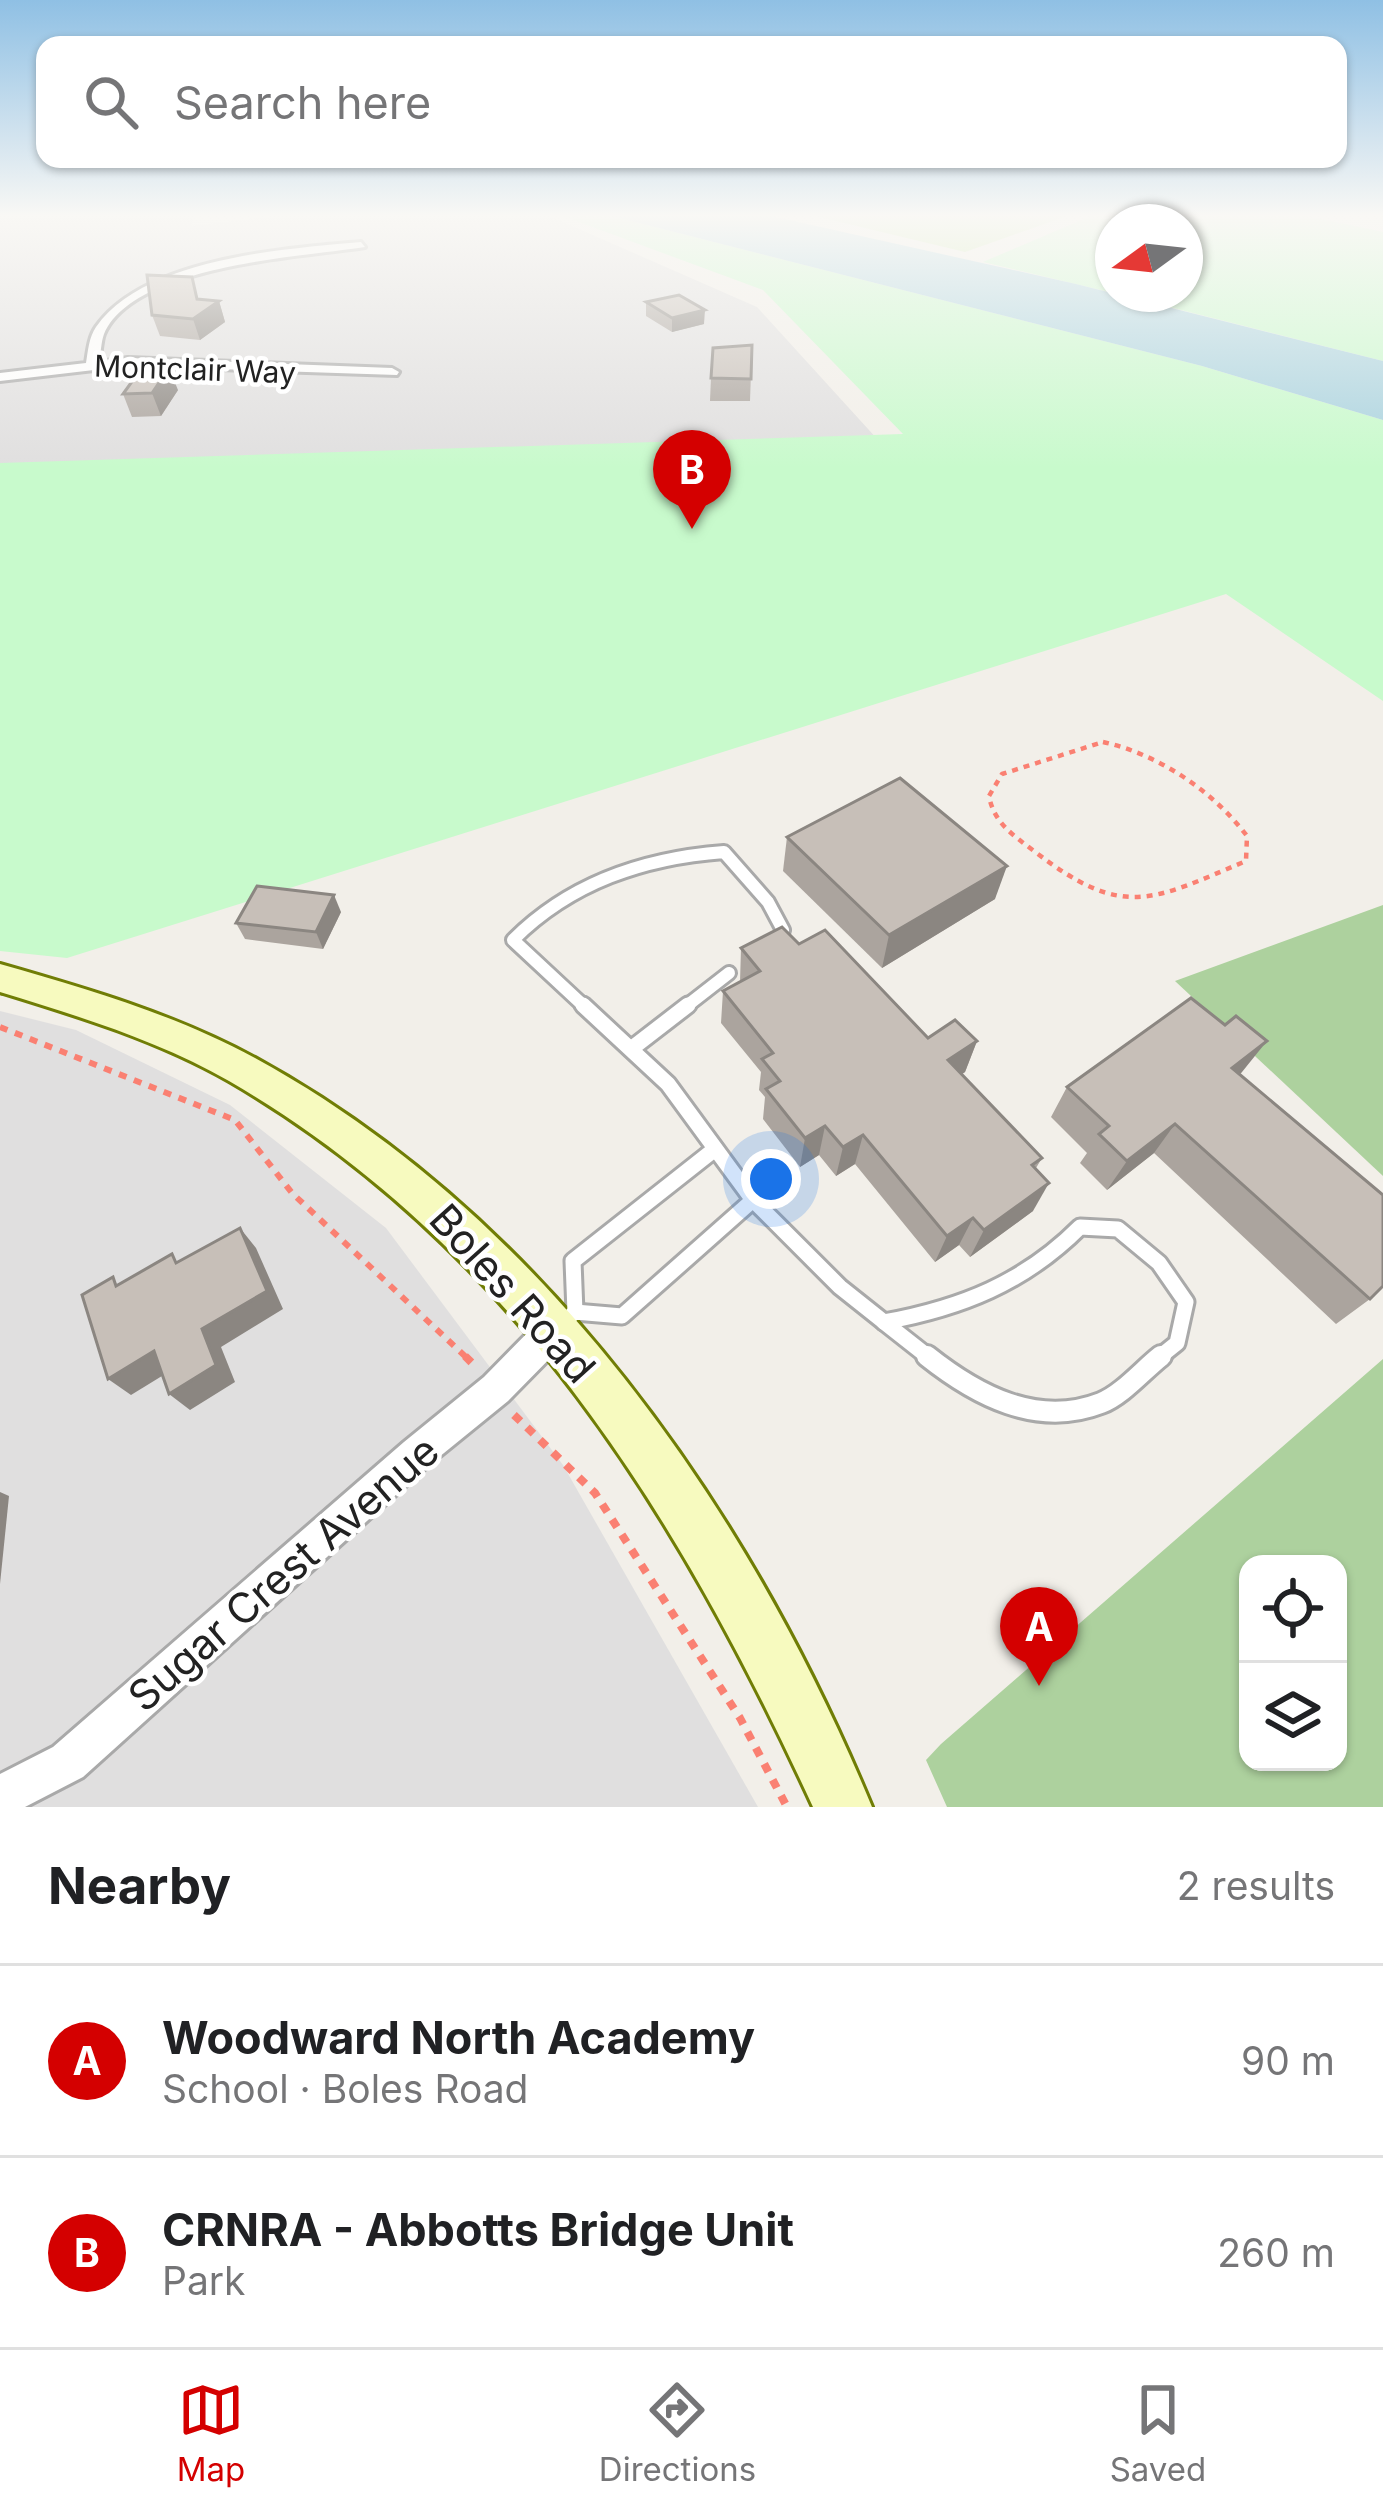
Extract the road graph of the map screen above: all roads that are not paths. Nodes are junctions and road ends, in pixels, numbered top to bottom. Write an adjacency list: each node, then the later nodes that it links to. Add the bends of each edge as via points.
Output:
1 (133, 299): 2 (street, via 104,325)
2 (92, 364): 3 (street, Montclair Way); 4 (street, Montclair Way)
3 (392, 372)
4 (0, 377)
5 (764, 952): 8 (lane, via 783,930 724,852 624,871 526,924 513,940)
6 (729, 974): 8 (lane)
7 (0, 978): 11 (street, Boles Road, via 142,1020 245,1068 345,1131)
8 (631, 1048): 9 (lane)
9 (715, 1150): 10 (lane); 11 (lane, via 573,1262)
10 (753, 1200): 11 (lane, via 622,1316); 12 (lane)
11 (564, 1321): 13 (street, Sugar Crest Avenue, via 68,1762); 14 (street, Boles Road, via 754,1624)
12 (884, 1322): 12 (lane, via 970,1390 1038,1413 1103,1402 1177,1343 1186,1302 1159,1263 1118,1229 1080,1227 1018,1282)
13 (0, 1797)
14 (843, 1807)

